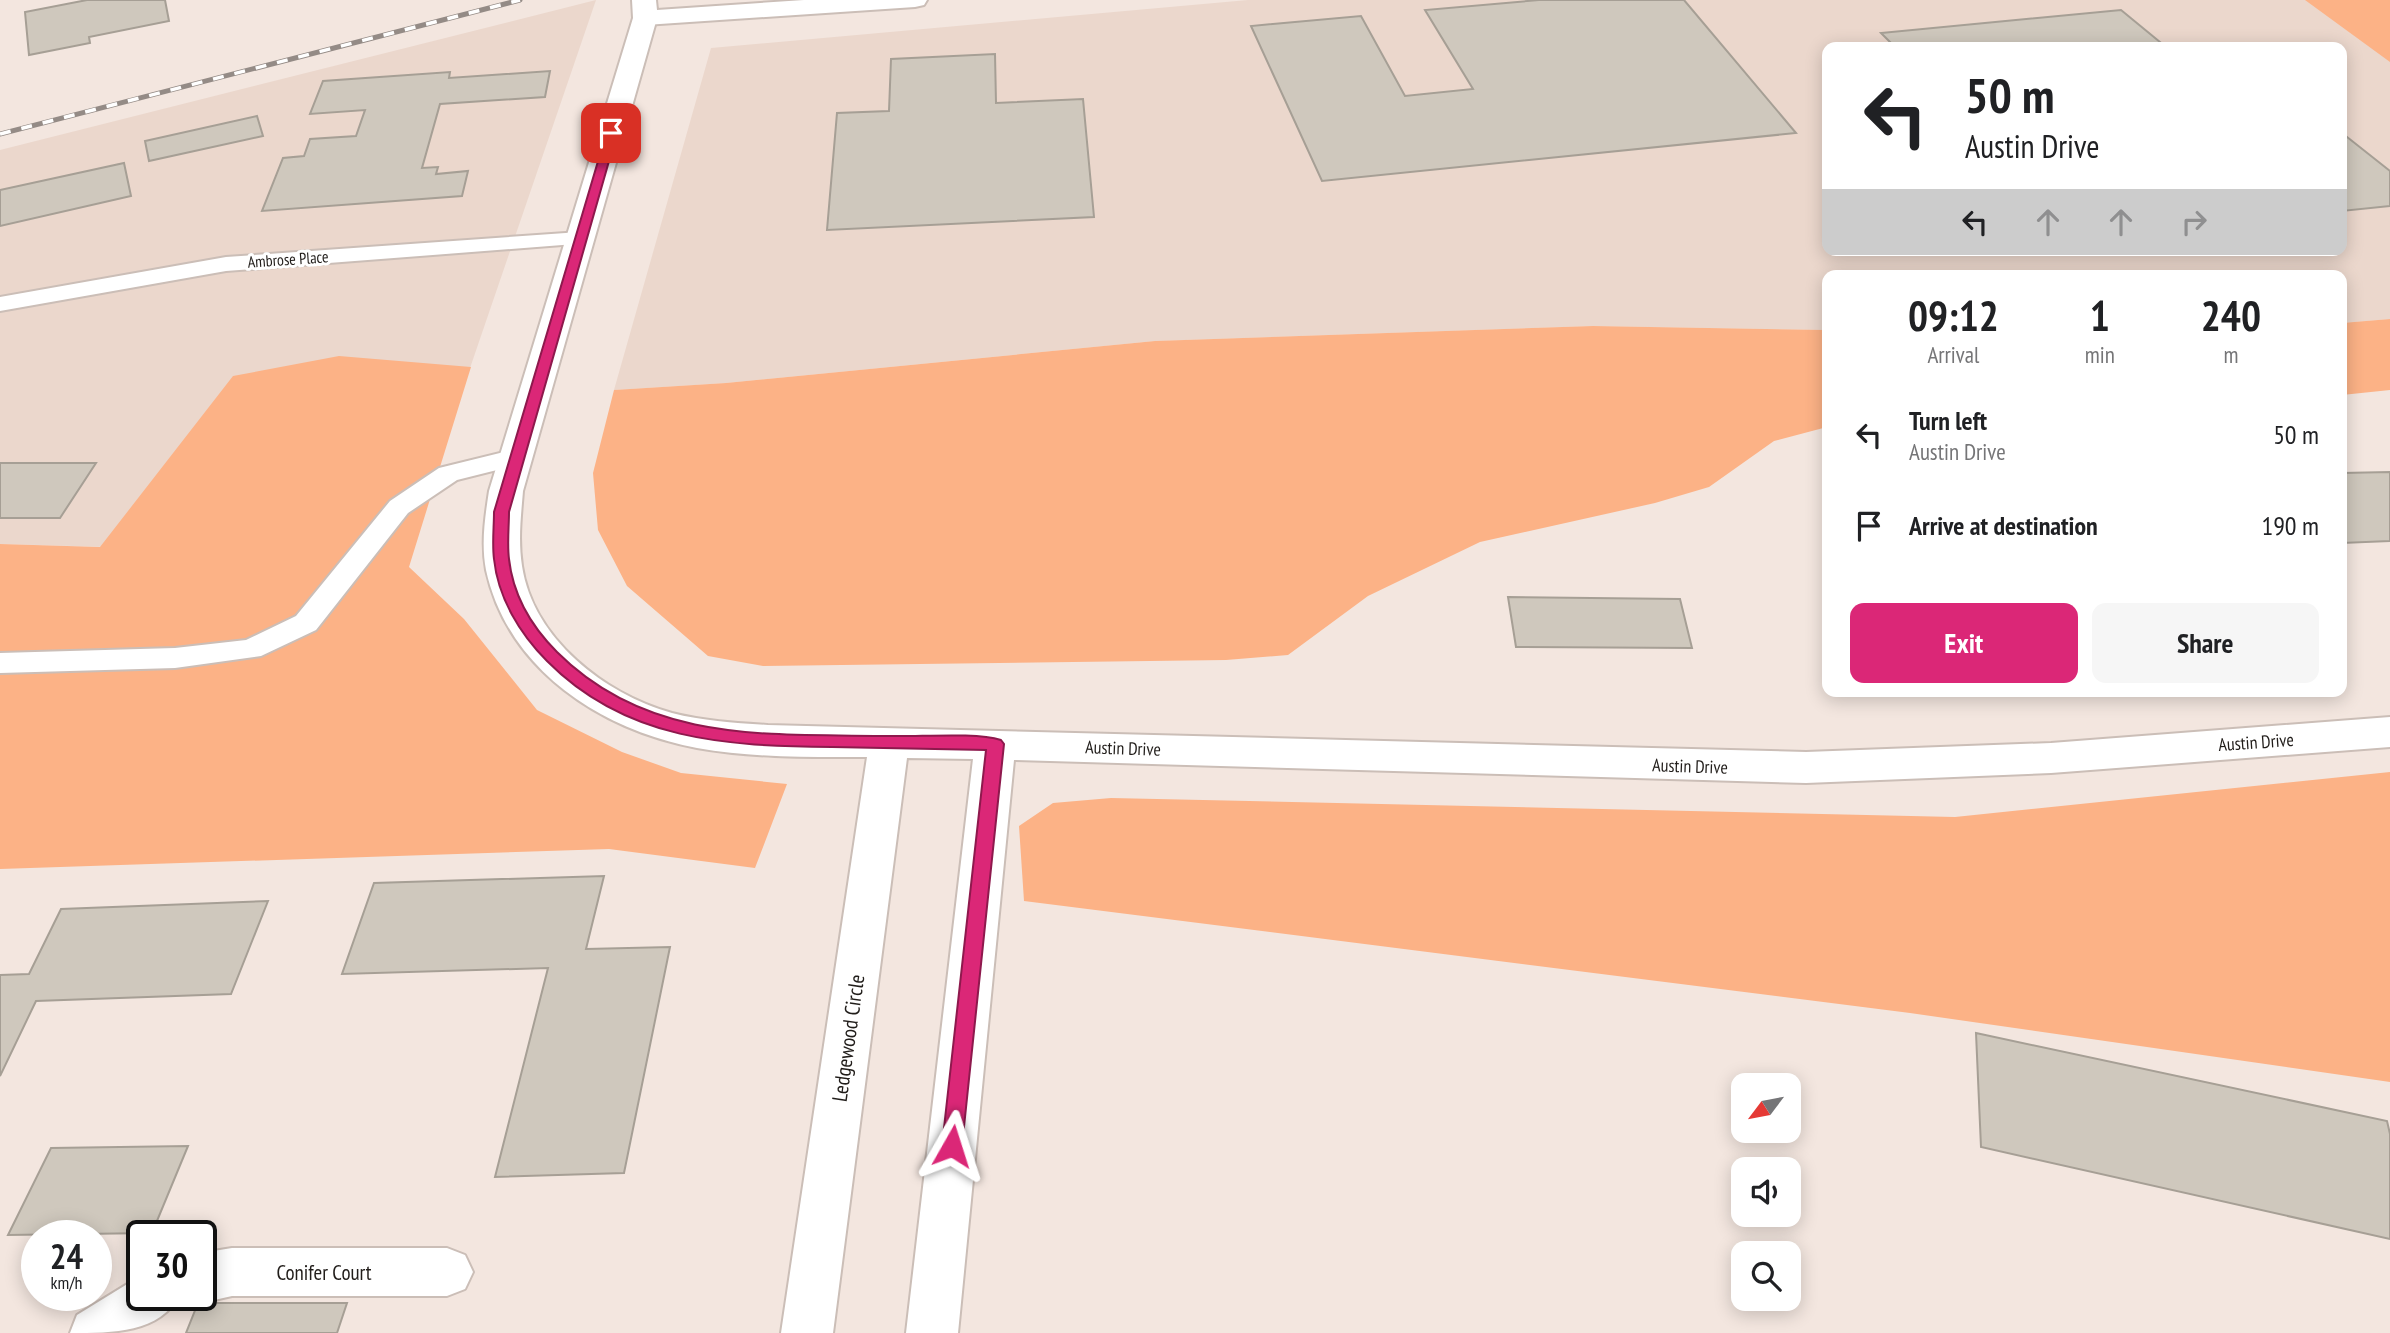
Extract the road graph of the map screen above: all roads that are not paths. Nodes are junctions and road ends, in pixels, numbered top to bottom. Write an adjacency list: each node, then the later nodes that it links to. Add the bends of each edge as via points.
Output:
1 (915, 0): 2 (street)
2 (645, 9): 3 (street, Austin Drive)
3 (580, 238): 4 (lane, Ambrose Place, via 226,264); 5 (street, Austin Drive)
4 (0, 304)
5 (516, 457): 6 (lane, via 448,474 399,507 306,624 251,649 175,658); 8 (street, Austin Drive, via 502,512 505,581 522,621 553,661 573,677 618,706 674,728 747,740)
6 (0, 663)
7 (2390, 732): 9 (street, Austin Drive, via 2033,760 1850,767 1712,767)
8 (889, 743): 9 (street, Austin Drive); 14 (street, Ledgewood Circle)
9 (995, 744): 15 (street)
10 (447, 1272): 11 (street, Conifer Court)
11 (217, 1275)
12 (130, 1311): 13 (street)
13 (96, 1333)
14 (807, 1333)
15 (932, 1333)

